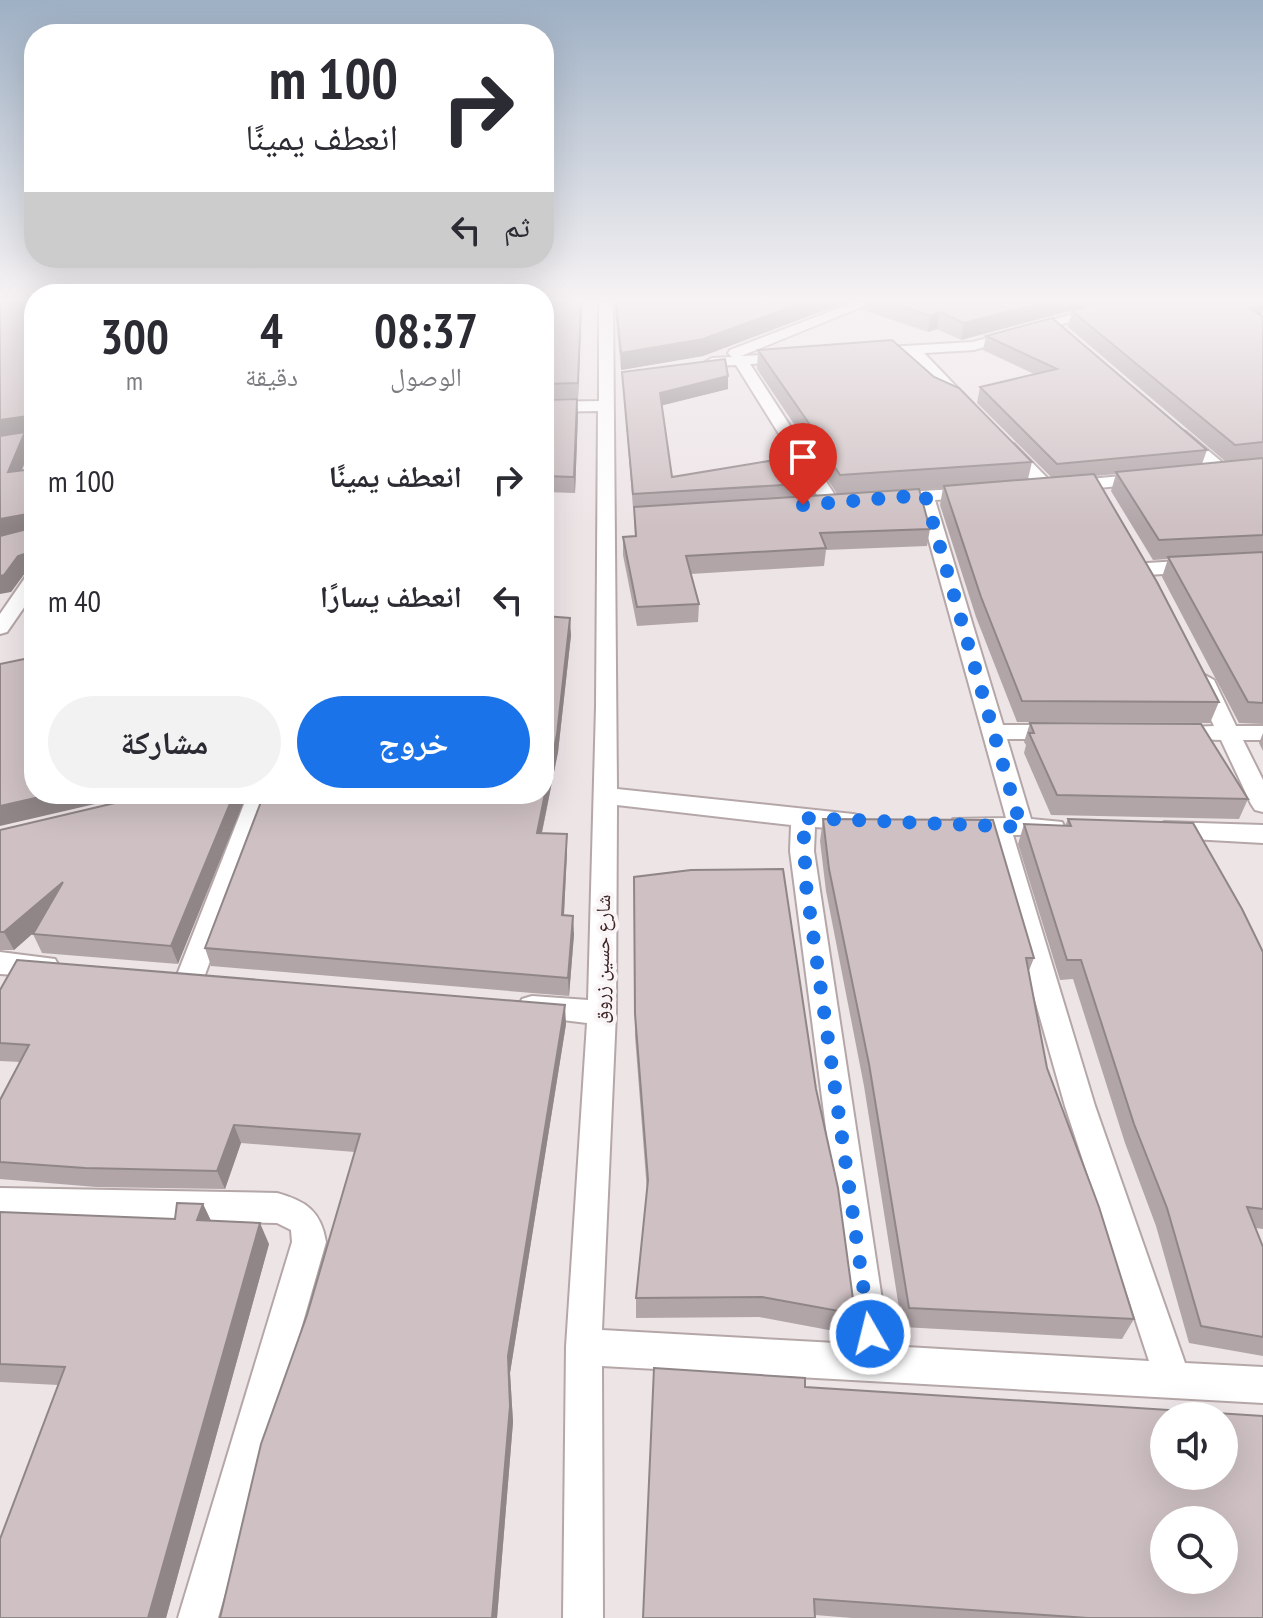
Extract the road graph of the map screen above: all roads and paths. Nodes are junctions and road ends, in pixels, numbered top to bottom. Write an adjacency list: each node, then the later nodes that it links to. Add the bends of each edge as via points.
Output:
1 (612, 377): 4 (street, شارع حسين زروق)
2 (751, 377): 19 (street)
3 (939, 377): 6 (street)
4 (613, 387): 5 (street); 31 (street, شارع حسين زروق, via 615,517)
5 (554, 404)
6 (975, 413)
7 (1163, 420): 11 (street, via 1230,472)
8 (996, 435): 14 (street)
9 (24, 440): 10 (street)
10 (0, 444)
11 (1195, 475)
12 (1166, 477): 13 (street)
13 (1095, 484): 14 (street); 20 (street)
14 (1048, 489): 15 (street)
15 (1017, 490)
16 (986, 492): 17 (street)
17 (925, 495): 18 (street); 26 (street)
18 (878, 499)
19 (831, 503)
20 (1110, 508)
21 (1263, 562): 22 (street)
22 (1147, 569)
23 (24, 593): 24 (street)
24 (0, 628)
25 (1196, 666): 29 (street)
26 (992, 732): 27 (street); 37 (street)
27 (1088, 732)
28 (1151, 733): 29 (street)
29 (1231, 733): 30 (street); 33 (street)
30 (1263, 733)
31 (605, 796): 34 (street); 47 (street, شارع حسين زروق)
32 (256, 804): 44 (street)
33 (1263, 804)
34 (803, 818): 35 (street); 50 (street, via 806,885)
35 (875, 822)
36 (937, 824): 37 (street)
37 (1010, 827): 38 (street); 51 (street, via 1080,1106)
38 (1082, 829)
39 (1142, 831): 40 (street)
40 (1263, 834)
41 (65, 968): 42 (street)
42 (6, 970)
43 (158, 977): 44 (street)
44 (189, 980): 45 (street)
45 (221, 982)
46 (506, 1005): 47 (street)
47 (602, 1013): 49 (street, شارع حسين زروق)
48 (0, 1203): 53 (street, via 277,1208 300,1214 308,1225 309,1242)
49 (584, 1347): 50 (street); 54 (street, شارع حسين زروق)
50 (874, 1363): 51 (street)
51 (1173, 1380): 52 (street)
52 (1263, 1385)
53 (198, 1618)
54 (583, 1618)

